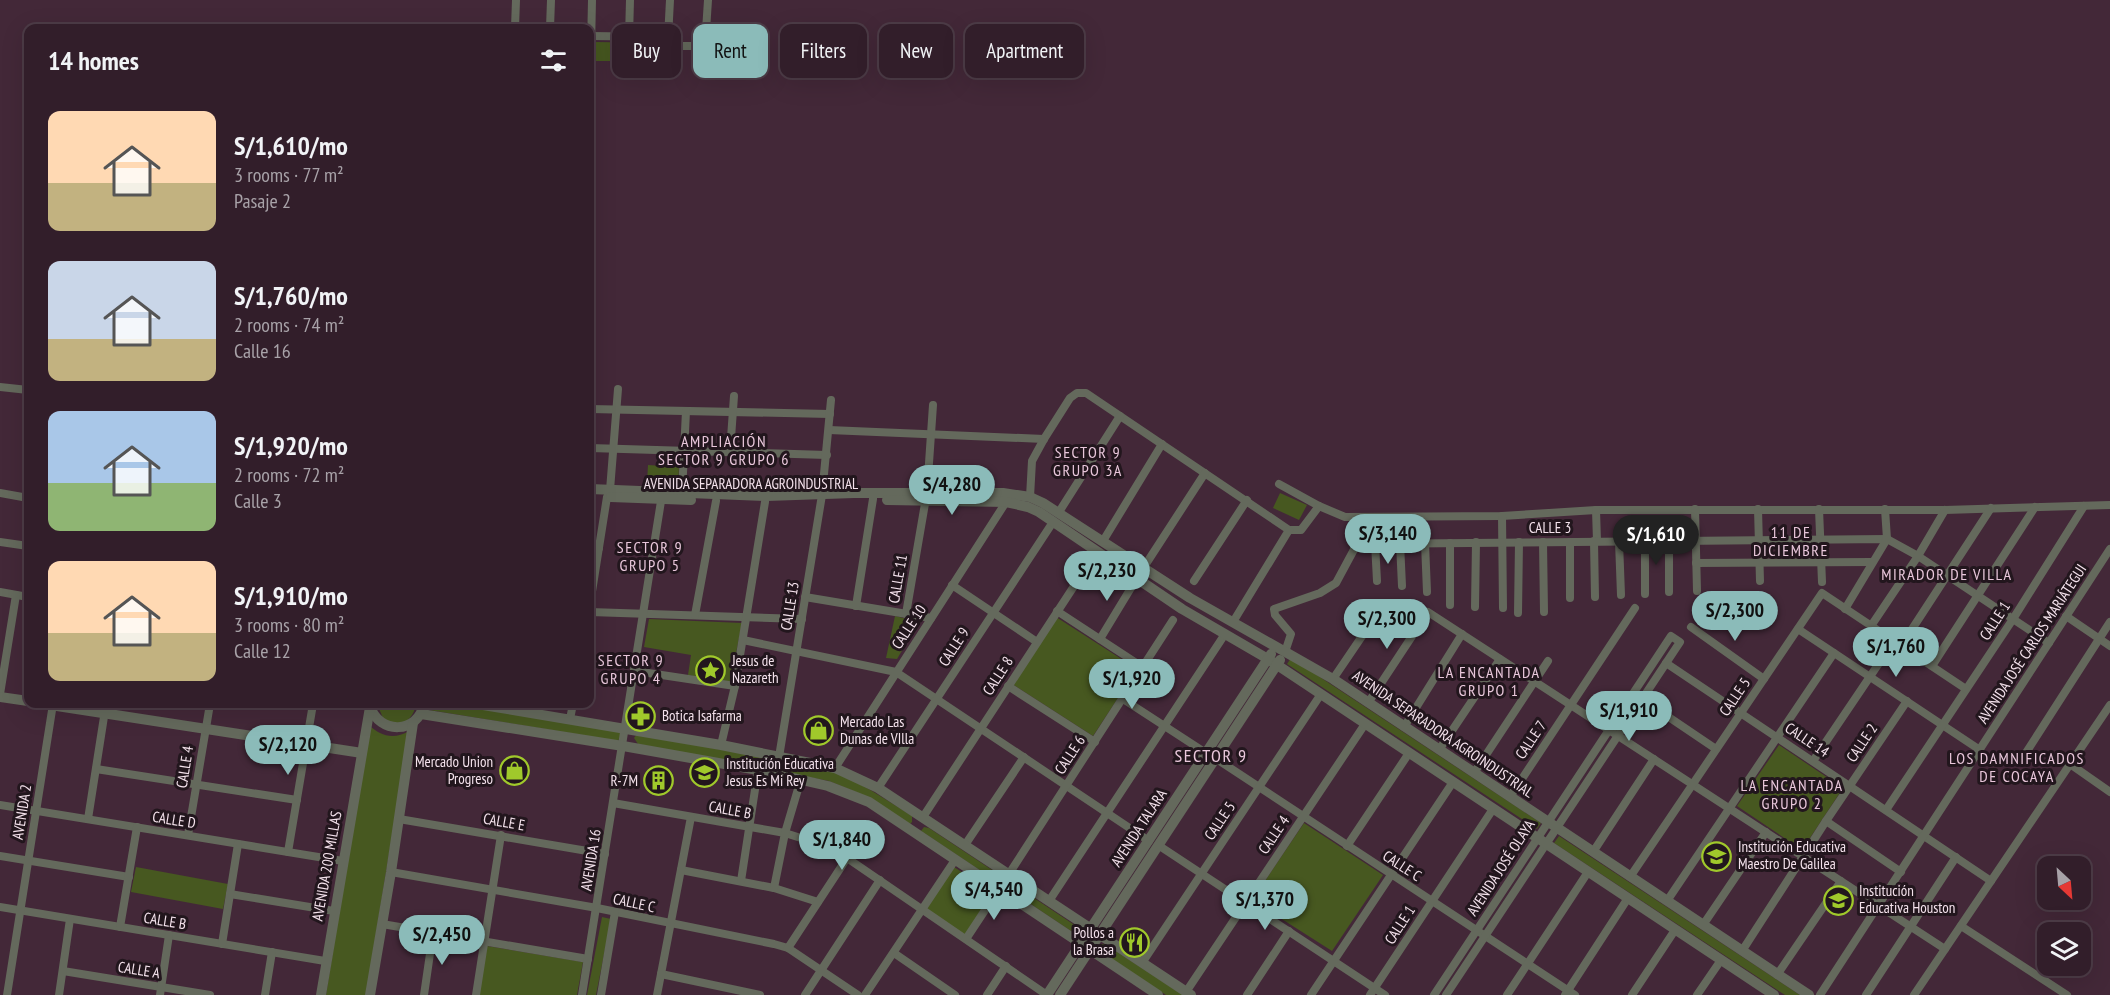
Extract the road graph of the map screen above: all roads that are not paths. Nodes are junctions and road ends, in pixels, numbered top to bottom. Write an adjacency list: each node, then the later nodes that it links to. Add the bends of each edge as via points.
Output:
1 (516, 0): 7 (street)
2 (551, 0): 8 (street)
3 (592, 0): 9 (street)
4 (630, 0): 10 (street)
5 (670, 0): 11 (street)
6 (708, 0): 14 (street, via 705,46)
7 (515, 24)
8 (550, 24)
9 (591, 24)
10 (629, 24)
11 (669, 24)
12 (594, 36): 13 (street)
13 (612, 37)
14 (681, 46)
15 (0, 387): 17 (street)
16 (618, 389): 22 (street)
17 (24, 390)
18 (734, 396): 24 (street)
19 (831, 400): 25 (street, CALLE 13)
20 (933, 405): 28 (street, CALLE 11)
21 (594, 409): 22 (street)
22 (616, 410): 23 (street); 32 (street)
23 (686, 411): 24 (street); 33 (street)
24 (733, 412): 25 (street); 34 (street)
25 (830, 414): 27 (street, CALLE 13)
26 (1120, 416): 29 (street, via 1086,393 1077,393); 30 (street); 64 (street)
27 (829, 430): 28 (street); 35 (street, CALLE 13)
28 (931, 434): 29 (street); 45 (street, CALLE 11)
29 (1044, 439): 46 (street, via 1032,461)
30 (1162, 444): 36 (street); 73 (street)
31 (594, 448): 32 (street)
32 (613, 449): 33 (street); 40 (street)
33 (684, 451): 34 (street); 41 (street)
34 (730, 452): 35 (street)
35 (827, 455): 47 (street, CALLE 13)
36 (1205, 473): 49 (street); 99 (street)
37 (1279, 484): 54 (street)
38 (594, 490): 40 (street, AVENIDA SEPARADORA AGROINDUSTRIAL)
39 (0, 493): 44 (street)
40 (609, 493): 42 (street, AVENIDA SEPARADORA AGROINDUSTRIAL); 43 (street, AVENIDA SEPARADORA AGROINDUSTRIAL); 90 (street)
41 (682, 493): 43 (street, AVENIDA SEPARADORA AGROINDUSTRIAL); 47 (street, AVENIDA SEPARADORA AGROINDUSTRIAL)
42 (594, 495)
43 (662, 496): 50 (street, AVENIDA SEPARADORA AGROINDUSTRIAL); 131 (street, AVENIDA 16)
44 (24, 497)
45 (926, 497): 46 (street, AVENIDA SEPARADORA AGROINDUSTRIAL, via 1003,492); 47 (street, AVENIDA SEPARADORA AGROINDUSTRIAL); 48 (street, AVENIDA SEPARADORA AGROINDUSTRIAL); 52 (street, AVENIDA SEPARADORA AGROINDUSTRIAL); 132 (street, CALLE 11)
46 (1030, 497): 64 (street, AVENIDA SEPARADORA AGROINDUSTRIAL)
47 (821, 498): 48 (street, AVENIDA SEPARADORA AGROINDUSTRIAL); 51 (street, AVENIDA SEPARADORA AGROINDUSTRIAL); 116 (street, CALLE 13)
48 (873, 499): 120 (street)
49 (1247, 500): 68 (street); 102 (street)
50 (716, 501): 51 (street, AVENIDA SEPARADORA AGROINDUSTRIAL); 133 (street)
51 (765, 502): 135 (street)
52 (1006, 502): 67 (street, AVENIDA SEPARADORA AGROINDUSTRIAL, via 1028,507); 106 (street, CALLE 10)
53 (2110, 505): 55 (street)
54 (1319, 506): 66 (street, via 1346,517); 68 (street, via 1301,530)
55 (2084, 506): 56 (street); 138 (street, CALLE 1)
56 (2035, 507): 57 (street); 118 (street)
57 (1991, 508): 63 (street); 100 (street)
58 (1695, 509): 59 (street); 62 (street); 72 (street)
59 (1758, 509): 60 (street); 69 (street)
60 (1820, 509): 61 (street); 70 (street)
61 (1885, 509): 63 (street); 71 (street)
62 (1596, 510): 65 (street); 74 (street)
63 (1945, 510): 93 (street)
64 (1059, 512): 73 (street, AVENIDA SEPARADORA AGROINDUSTRIAL)
65 (1502, 516): 66 (street); 80 (street)
66 (1362, 517): 88 (street)
67 (1053, 522): 92 (street, AVENIDA SEPARADORA AGROINDUSTRIAL); 129 (street, CALLE 9)
68 (1289, 530): 140 (street)
69 (1758, 539): 70 (street, CALLE 3); 72 (street, CALLE 3); 95 (street)
70 (1821, 539): 71 (street, CALLE 3); 96 (street)
71 (1887, 539): 93 (street); 97 (street)
72 (1696, 540): 77 (street, CALLE 3); 98 (street)
73 (1103, 541): 99 (street, AVENIDA SEPARADORA AGROINDUSTRIAL)
74 (1595, 541): 75 (street, CALLE 3); 83 (street, CALLE 3); 117 (street)
75 (1619, 541): 76 (street, CALLE 3); 114 (street)
76 (1644, 541): 77 (street, CALLE 3); 112 (street)
77 (1669, 541): 111 (street)
78 (0, 542): 89 (street)
79 (1476, 542): 80 (street, CALLE 3); 87 (street, CALLE 3); 122 (street)
80 (1502, 542): 81 (street, CALLE 3); 123 (street)
81 (1519, 542): 82 (street, CALLE 3); 130 (street)
82 (1543, 542): 83 (street, CALLE 3); 128 (street)
83 (1570, 542): 119 (street)
84 (1375, 543): 85 (street, CALLE 3); 88 (street, CALLE 3); 103 (street)
85 (1400, 543): 86 (street, CALLE 3); 107 (street)
86 (1425, 543): 87 (street, CALLE 3); 110 (street)
87 (1450, 543): 121 (street)
88 (1357, 544): 156 (street, via 1330,588 1274,609 1291,634)
89 (24, 545)
90 (594, 548)
91 (2110, 549): 94 (street, AVENIDA JOSÉ CARLOS MARIÁTEGUI)
92 (1097, 551): 101 (street, AVENIDA SEPARADORA AGROINDUSTRIAL); 126 (street, CALLE 8)
93 (1918, 556): 100 (street); 143 (street)
94 (2107, 561): 134 (street, AVENIDA JOSÉ CARLOS MARIÁTEGUI)
95 (1758, 562): 96 (street); 98 (street); 104 (street)
96 (1822, 562): 97 (street); 105 (street)
97 (1872, 562): 125 (street)
98 (1696, 563): 108 (street)
99 (1144, 567): 140 (street, AVENIDA SEPARADORA AGROINDUSTRIAL)
100 (1948, 577): 118 (street); 153 (street)
101 (1137, 578): 146 (street, AVENIDA SEPARADORA AGROINDUSTRIAL); 149 (street)
102 (1194, 581)
103 (1377, 581)
104 (1760, 581)
105 (1822, 582)
106 (952, 585): 129 (street); 136 (street, CALLE 10)
107 (1402, 586)
108 (1697, 591)
109 (0, 592): 113 (street)
110 (1427, 592)
111 (1669, 592)
112 (1645, 594)
113 (16, 595): 115 (street); 155 (street)
114 (1621, 595)
115 (24, 596)
116 (805, 597): 120 (street); 137 (street, CALLE 13)
117 (1595, 597)
118 (1978, 597): 138 (street); 163 (street)
119 (1570, 598)
120 (856, 606): 132 (street)
121 (1450, 606)
122 (1475, 607)
123 (1503, 608)
124 (1635, 608): 182 (street, CALLE 7)
125 (1845, 609): 143 (street); 145 (street, CALLE 5, via 1822,593)
126 (1057, 611): 149 (street); 151 (street, CALLE 8)
127 (594, 612): 131 (street)
128 (1544, 612)
129 (993, 613): 151 (street); 176 (street, CALLE 9)
130 (1518, 613)
131 (644, 614): 133 (street); 165 (street, AVENIDA 16)
132 (906, 614): 136 (street)
133 (695, 615): 135 (street)
134 (2066, 616): 148 (street); 152 (street, AVENIDA JOSÉ CARLOS MARIÁTEGUI)
135 (747, 617): 137 (street); 150 (street)
136 (932, 618): 166 (street, CALLE 10)
137 (802, 619): 157 (street, CALLE 13)
138 (2013, 619): 152 (street); 173 (street, CALLE 1)
139 (1173, 620): 164 (street, CALLE 6)
140 (1233, 622): 156 (street, AVENIDA SEPARADORA AGROINDUSTRIAL)
141 (2110, 622): 148 (street)
142 (1371, 623): 169 (street)
143 (1871, 626): 153 (street)
144 (1691, 627): 168 (street)
145 (1798, 628): 158 (street); 168 (street, CALLE 5)
146 (1225, 634): 161 (street, AVENIDA SEPARADORA AGROINDUSTRIAL); 198 (street)
147 (1462, 634): 159 (street); 181 (street, via 1428,612); 199 (street)
148 (2100, 638): 154 (street); 219 (street)
149 (1100, 639): 164 (street)
150 (742, 640): 157 (street); 171 (street)
151 (1037, 642): 172 (street, CALLE 8)
152 (2049, 643): 212 (street, AVENIDA JOSÉ CARLOS MARIÁTEGUI)
153 (1897, 644): 163 (street); 167 (street)
154 (2110, 645)
155 (4, 646): 175 (street)
156 (1280, 649): 161 (street, AVENIDA TALARA); 169 (street, AVENIDA SEPARADORA AGROINDUSTRIAL)
157 (797, 651): 166 (street); 216 (street, CALLE 13)
158 (1834, 653): 167 (street); 205 (street)
159 (1500, 659): 170 (street); 211 (street)
160 (1548, 661): 170 (street)
161 (1272, 662): 174 (street, AVENIDA SEPARADORA AGROINDUSTRIAL); 215 (street, AVENIDA TALARA)
162 (1666, 663): 178 (street, AVENIDA JOSÉ OLAYA); 193 (street, CALLE 14); 203 (street, AVENIDA JOSÉ OLAYA, via 1680,642 1671,636)
163 (1932, 666): 173 (street)
164 (1144, 668): 177 (street, CALLE 6)
165 (635, 670): 171 (street); 202 (street, AVENIDA 16)
166 (896, 672): 176 (street); 222 (street, CALLE 10)
167 (1870, 677): 180 (street); 220 (street)
168 (1764, 679): 193 (street, CALLE 5)
169 (1333, 680): 181 (street, AVENIDA SEPARADORA AGROINDUSTRIAL)
170 (1535, 682): 182 (street); 225 (street)
171 (735, 686): 208 (street)
172 (1008, 686): 200 (street, CALLE 8); 206 (street)
173 (1966, 689): 197 (street, CALLE 1)
174 (1321, 694): 196 (street, AVENIDA SEPARADORA AGROINDUSTRIAL); 232 (street, CALLE 5)
175 (0, 695): 179 (street)
176 (936, 699): 200 (street); 233 (street, CALLE 9)
177 (1123, 699): 198 (street); 206 (street, CALLE 6)
178 (1642, 699): 204 (street, AVENIDA JOSÉ OLAYA); 210 (street)
179 (24, 700)
180 (1907, 701): 197 (street); 231 (street, CALLE 2)
181 (1368, 703): 199 (street, AVENIDA SEPARADORA AGROINDUSTRIAL)
182 (1571, 705): 203 (street); 235 (street, CALLE 7)
183 (2110, 705): 221 (street)
184 (49, 708): 242 (street, AVENIDA 2)
185 (106, 708): 201 (street); 223 (street)
186 (209, 708): 201 (street, CALLE 4)
187 (312, 708): 207 (street)
188 (370, 708): 213 (street, AVENIDA 200 MILLAS)
189 (372, 708): 195 (street, via 379,722 390,727)
190 (527, 708): 194 (street)
191 (572, 708): 194 (street)
192 (422, 709): 195 (street); 209 (street)
193 (1741, 712): 205 (street, CALLE 14); 210 (street, CALLE 5)
194 (570, 719): 202 (street)
195 (413, 723): 248 (street)
196 (1365, 724): 214 (street, AVENIDA SEPARADORA AGROINDUSTRIAL); 246 (street, CALLE 4)
197 (1943, 725): 212 (street); 241 (street, CALLE 1)
198 (1164, 726): 215 (street); 243 (street)
199 (1404, 727): 211 (street, AVENIDA SEPARADORA AGROINDUSTRIAL)
200 (981, 728): 217 (street); 245 (street, CALLE 8)
201 (205, 729): 207 (street); 228 (street, CALLE 4)
202 (625, 729): 208 (street); 209 (street, AVENIDA 16)
203 (1608, 729): 204 (street); 250 (street, AVENIDA JOSÉ OLAYA)
204 (1618, 736): 218 (street); 253 (street, AVENIDA JOSÉ OLAYA)
205 (1777, 737): 220 (street, CALLE 14); 239 (street)
206 (1095, 742): 230 (street, CALLE 6)
207 (306, 745): 213 (street); 236 (street)
208 (722, 745): 216 (street)
209 (623, 746): 224 (street); 237 (street, AVENIDA 16)
210 (1716, 748): 229 (street, CALLE 5)
211 (1439, 750): 225 (street, AVENIDA SEPARADORA AGROINDUSTRIAL)
212 (1980, 750): 258 (street, AVENIDA JOSÉ CARLOS MARIÁTEGUI)
213 (362, 753): 273 (street, AVENIDA 200 MILLAS)
214 (1409, 753): 227 (street, AVENIDA SEPARADORA AGROINDUSTRIAL); 263 (street)
215 (1211, 756): 232 (street, CALLE C); 260 (street, AVENIDA TALARA)
216 (779, 757): 222 (street)
217 (1024, 757): 230 (street); 262 (street)
218 (1654, 759): 229 (street); 265 (street)
219 (2022, 759)
220 (1813, 761): 231 (street, CALLE 14)
221 (2070, 764): 234 (street); 286 (street)
222 (835, 768): 233 (street)
223 (96, 769): 228 (street); 247 (street)
224 (758, 770): 226 (street); 252 (street)
225 (1474, 773): 235 (street, AVENIDA SEPARADORA AGROINDUSTRIAL)
226 (801, 779): 255 (street); 272 (street, via 869,802)
227 (1453, 782): 240 (street, AVENIDA SEPARADORA AGROINDUSTRIAL); 280 (street)
228 (196, 784): 236 (street); 257 (street, CALLE 4)
229 (1692, 784): 239 (street); 282 (street, CALLE 5)
230 (1066, 786): 243 (street); 279 (street, CALLE 6)
231 (1850, 786): 241 (street, CALLE 14); 249 (street, CALLE 2)
232 (1259, 787): 246 (street, CALLE C); 278 (street, CALLE 5)
233 (878, 788): 245 (street)
234 (2110, 792)
235 (1510, 797): 250 (street, AVENIDA SEPARADORA AGROINDUSTRIAL)
236 (297, 800): 264 (street)
237 (613, 803): 244 (street, CALLE B); 266 (street, AVENIDA 16)
238 (0, 805): 242 (street, CALLE D)
239 (1730, 808): 254 (street); 294 (street)
240 (1493, 809): 259 (street, AVENIDA SEPARADORA AGROINDUSTRIAL); 293 (street, CALLE 1)
241 (1886, 810): 258 (street, CALLE 14)
242 (36, 811): 247 (street, CALLE D); 271 (street, AVENIDA 2)
243 (1108, 814): 260 (street); 292 (street)
244 (690, 817): 252 (street, CALLE B); 274 (street)
245 (923, 817): 262 (street)
246 (1303, 817): 263 (street, CALLE C); 296 (street, CALLE 4)
247 (88, 819): 251 (street, CALLE D)
248 (399, 819): 256 (street, CALLE E); 275 (street)
249 (1826, 821): 268 (street, CALLE 2); 277 (street)
250 (1547, 822): 253 (street, AVENIDA SEPARADORA AGROINDUSTRIAL); 259 (street, AVENIDA JOSÉ OLAYA)
251 (137, 827): 257 (street, CALLE D); 281 (street)
252 (749, 827): 255 (street, CALLE B); 284 (street)
253 (1557, 828): 259 (street, AVENIDA JOSÉ OLAYA); 265 (street, AVENIDA SEPARADORA AGROINDUSTRIAL)
254 (1766, 832): 268 (street); 307 (street)
255 (785, 833): 270 (street, CALLE B, via 823,845); 287 (street)
256 (501, 835): 266 (street, CALLE E); 288 (street)
257 (188, 836): 261 (street, CALLE D)
258 (1924, 836): 269 (street, CALLE 14); 277 (street, AVENIDA JOSÉ CARLOS MARIÁTEGUI)
259 (1541, 841): 276 (street, AVENIDA SEPARADORA AGROINDUSTRIAL); 311 (street, AVENIDA JOSÉ OLAYA); 317 (street, AVENIDA JOSÉ OLAYA)
260 (1154, 843): 278 (street); 314 (street, AVENIDA TALARA)
261 (238, 844): 264 (street, CALLE D); 290 (street)
262 (965, 845): 279 (street)
263 (1347, 846): 280 (street, CALLE C)
264 (288, 852): 273 (street, CALLE D)
265 (1593, 852): 282 (street, AVENIDA SEPARADORA AGROINDUSTRIAL)
266 (605, 854): 299 (street, AVENIDA 16)
267 (0, 856): 271 (street)
268 (1803, 856): 285 (street); 324 (street, CALLE 2)
269 (1956, 857): 286 (street, CALLE 14); 310 (street)
270 (847, 858): 283 (street, CALLE B); 295 (street)
271 (28, 860): 281 (street); 301 (street, AVENIDA 2)
272 (955, 860): 289 (street); 300 (street)
273 (343, 861): 302 (street, AVENIDA 200 MILLAS)
274 (681, 870): 284 (street); 306 (street)
275 (391, 872): 288 (street, CALLE C); 305 (street)
276 (1588, 872): 291 (street, AVENIDA SEPARADORA AGROINDUSTRIAL); 332 (street)
277 (1901, 872): 297 (street, AVENIDA JOSÉ CARLOS MARIÁTEGUI)
278 (1202, 873): 296 (street); 331 (street, CALLE 5)
279 (1009, 874): 292 (street)
280 (1391, 875): 293 (street, CALLE C); 330 (street)
281 (129, 877): 309 (street)
282 (1630, 877): 294 (street, AVENIDA SEPARADORA AGROINDUSTRIAL)
283 (880, 880): 300 (street, CALLE B); 334 (street)
284 (741, 881): 287 (street)
285 (1841, 881): 297 (street); 337 (street)
286 (1991, 881): 308 (street)
287 (774, 888): 295 (street)
288 (492, 889): 299 (street, CALLE C); 319 (street)
289 (999, 889): 318 (street); 321 (street)
290 (230, 894): 302 (street); 320 (street)
291 (1628, 898): 312 (street, AVENIDA SEPARADORA AGROINDUSTRIAL); 341 (street)
292 (1049, 901): 314 (street)
293 (1432, 901): 311 (street, CALLE C); 339 (street, CALLE 1)
294 (1667, 901): 307 (street, AVENIDA SEPARADORA AGROINDUSTRIAL)
295 (818, 902): 322 (street)
296 (1246, 903): 313 (street); 342 (street, CALLE 4)
297 (1879, 906): 310 (street); 373 (street, AVENIDA JOSÉ CARLOS MARIÁTEGUI)
298 (0, 907): 301 (street, CALLE B)
299 (597, 908): 303 (street, CALLE C); 327 (street, AVENIDA 16)
300 (922, 909): 318 (street, CALLE B); 326 (street)
301 (20, 910): 304 (street, CALLE B); 343 (street, AVENIDA 2)
302 (334, 911): 329 (street, AVENIDA 200 MILLAS)
303 (615, 912): 306 (street, CALLE C); 352 (street)
304 (70, 919): 309 (street, CALLE B); 335 (street)
305 (382, 924): 315 (street); 348 (street)
306 (670, 924): 322 (street, CALLE C); 336 (street)
307 (1704, 925): 324 (street, AVENIDA SEPARADORA AGROINDUSTRIAL)
308 (1961, 926): 323 (street); 376 (street)
309 (120, 927): 316 (street, CALLE B)
310 (1910, 927): 323 (street); 374 (street)
311 (1476, 930): 317 (street, CALLE C); 366 (street, AVENIDA JOSÉ OLAYA)
312 (1676, 930): 328 (street, AVENIDA SEPARADORA AGROINDUSTRIAL); 369 (street)
313 (1289, 931): 330 (street); 363 (street)
314 (1096, 932): 321 (street, AVENIDA TALARA); 331 (street)
315 (433, 933): 319 (street); 349 (street)
316 (170, 935): 320 (street, CALLE B); 338 (street)
317 (1485, 936): 332 (street, CALLE C); 367 (street, AVENIDA JOSÉ OLAYA)
318 (966, 939): 333 (street, CALLE B)
319 (483, 940): 327 (street); 350 (street)
320 (222, 944): 325 (street, CALLE B)
321 (1086, 947): 360 (street, AVENIDA TALARA); 361 (street, AVENIDA TALARA); 362 (street)
322 (788, 948): 334 (street, CALLE C)
323 (1945, 949): 375 (street)
324 (1742, 951): 337 (street, AVENIDA SEPARADORA AGROINDUSTRIAL)
325 (272, 952): 329 (street, CALLE B); 346 (street)
326 (894, 953): 357 (street); 358 (street)
327 (588, 959): 351 (street, AVENIDA 16)
328 (1721, 960): 340 (street, AVENIDA SEPARADORA AGROINDUSTRIAL); 370 (street)
329 (325, 961): 347 (street, AVENIDA 200 MILLAS)
330 (1334, 961): 339 (street); 364 (street)
331 (1142, 963): 342 (street)
332 (1528, 964): 341 (street, CALLE C); 368 (street)
333 (1006, 966): 359 (street); 360 (street, CALLE B)
334 (821, 970): 355 (street); 356 (street, CALLE C)
335 (63, 971): 338 (street, CALLE A); 344 (street)
336 (661, 974): 353 (street); 354 (street)
337 (1778, 975): 372 (street, AVENIDA SEPARADORA AGROINDUSTRIAL)
338 (161, 991): 345 (street, CALLE A)
339 (1372, 991): 365 (street)
340 (1759, 991): 371 (street, AVENIDA SEPARADORA AGROINDUSTRIAL)
341 (1570, 993)
342 (1189, 994)
343 (6, 995)
344 (59, 995)
345 (210, 995)
346 (265, 995)
347 (321, 995)
348 (370, 995)
349 (424, 995)
350 (476, 995)
351 (582, 995)
352 (601, 995)
353 (657, 995)
354 (760, 995)
355 (805, 995)
356 (858, 995)
357 (865, 995)
358 (955, 995)
359 (987, 995)
360 (1047, 995)
361 (1060, 995)
362 (1158, 995)
363 (1247, 995)
364 (1311, 995)
365 (1385, 995)
366 (1434, 995)
367 (1446, 995)
368 (1507, 995)
369 (1632, 995)
370 (1697, 995)
371 (1774, 995)
372 (1809, 995)
373 (1820, 995)
374 (1866, 995)
375 (1914, 995)
376 (2067, 995)

